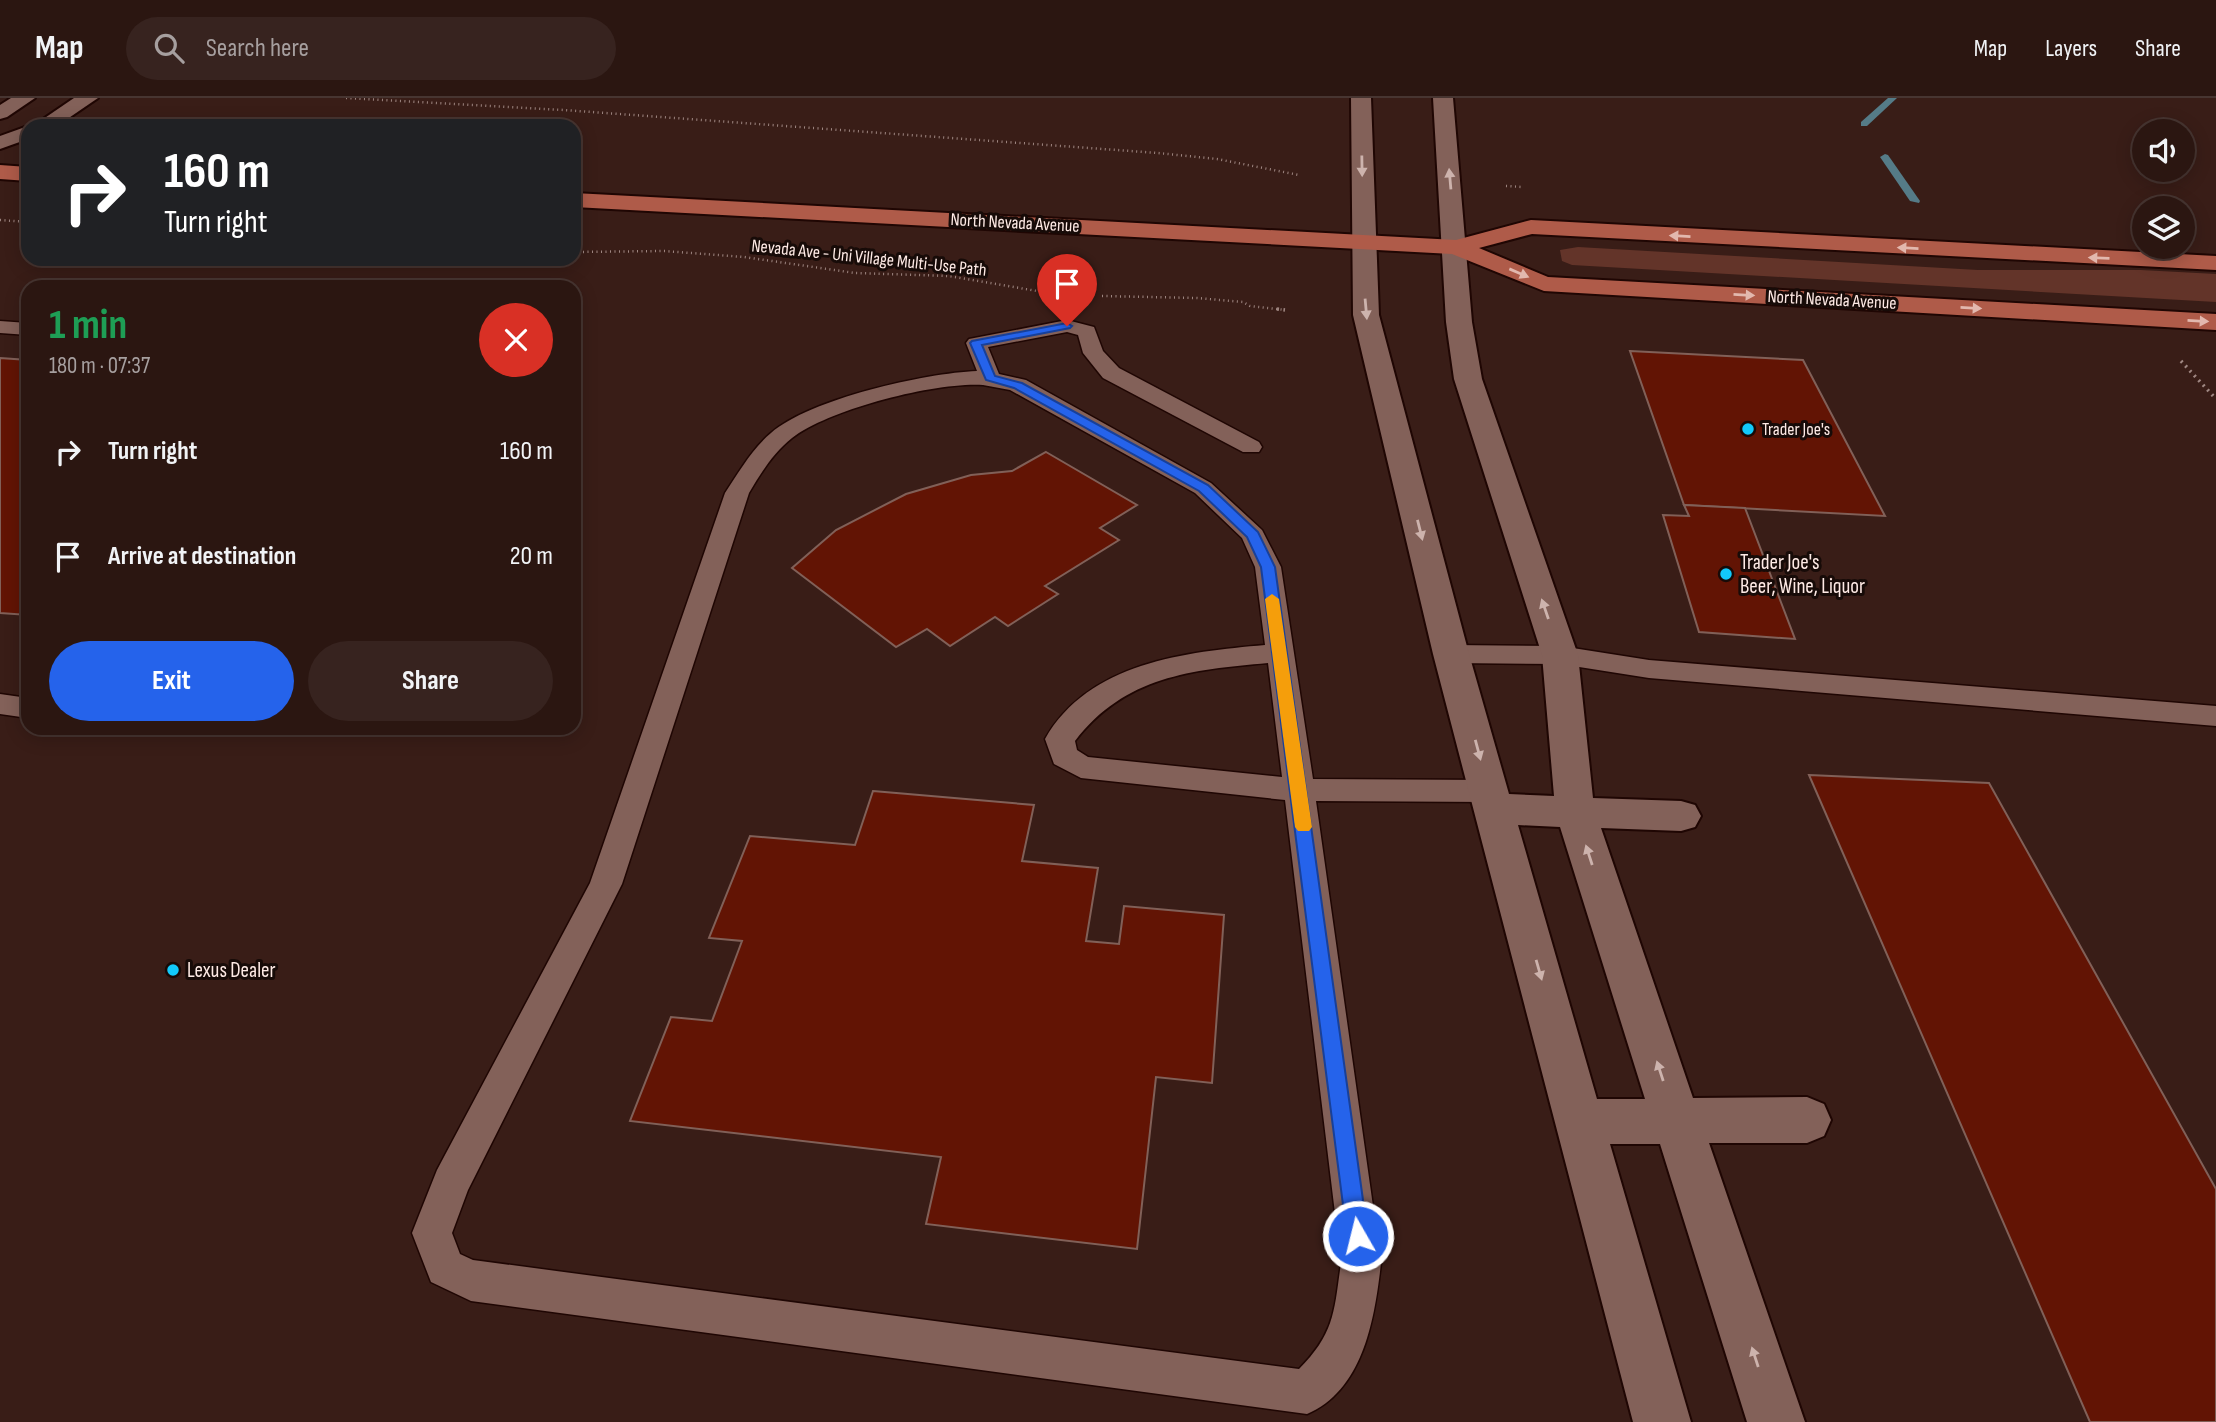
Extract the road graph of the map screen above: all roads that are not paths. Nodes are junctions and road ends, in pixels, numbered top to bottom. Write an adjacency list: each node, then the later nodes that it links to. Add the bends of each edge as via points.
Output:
1 (25, 98): 5 (street)
2 (88, 98): 6 (street)
3 (1361, 98): 12 (street, one-way to 12)
4 (1443, 98): 13 (street, one-way to 4)
5 (0, 113)
6 (54, 119)
7 (21, 135): 8 (street)
8 (0, 143)
9 (0, 173): 10 (main road)
10 (21, 174)
11 (581, 200): 12 (main road, North Nevada Avenue)
12 (1363, 241): 13 (main road, North Nevada Avenue); 21 (street, one-way to 21, via 1366,315)
13 (1455, 247): 14 (main road, North Nevada Avenue, one-way to 13, via 1531,227); 15 (main road, North Nevada Avenue, one-way to 15, via 1544,284); 22 (street, one-way to 13, via 1468,379)
14 (2216, 263)
15 (2216, 322)
16 (0, 327): 17 (lane)
17 (21, 328)
18 (990, 378): 19 (lane, via 976,343 1067,326 1087,331 1093,353 1111,373); 20 (lane, via 1018,385 1203,488 1221,503 1253,535 1268,567); 26 (lane, via 941,382 814,416 772,444 737,493 606,884 450,1183 432,1233 445,1268 471,1280 1307,1392 1335,1363 1354,1317 1361,1263)
19 (1251, 447)
20 (1280, 653): 26 (lane); 26 (lane, via 1180,663 1156,670 1104,694 1070,723 1060,738 1064,756 1081,767)
21 (1451, 654): 22 (lane); 27 (street, one-way to 27)
22 (1560, 654): 25 (lane, via 1649,669); 28 (street)
23 (0, 704): 24 (lane)
24 (21, 707)
25 (2216, 716)
26 (1299, 790): 27 (lane)
27 (1491, 800): 28 (street); 31 (street, one-way to 31)
28 (1575, 812): 29 (street); 32 (street, one-way to 28)
29 (1681, 816)
30 (1807, 1120): 32 (street)
31 (1581, 1122): 32 (street); 33 (street)
32 (1677, 1122): 34 (street, one-way to 32)
33 (1661, 1422)
34 (1776, 1422)

